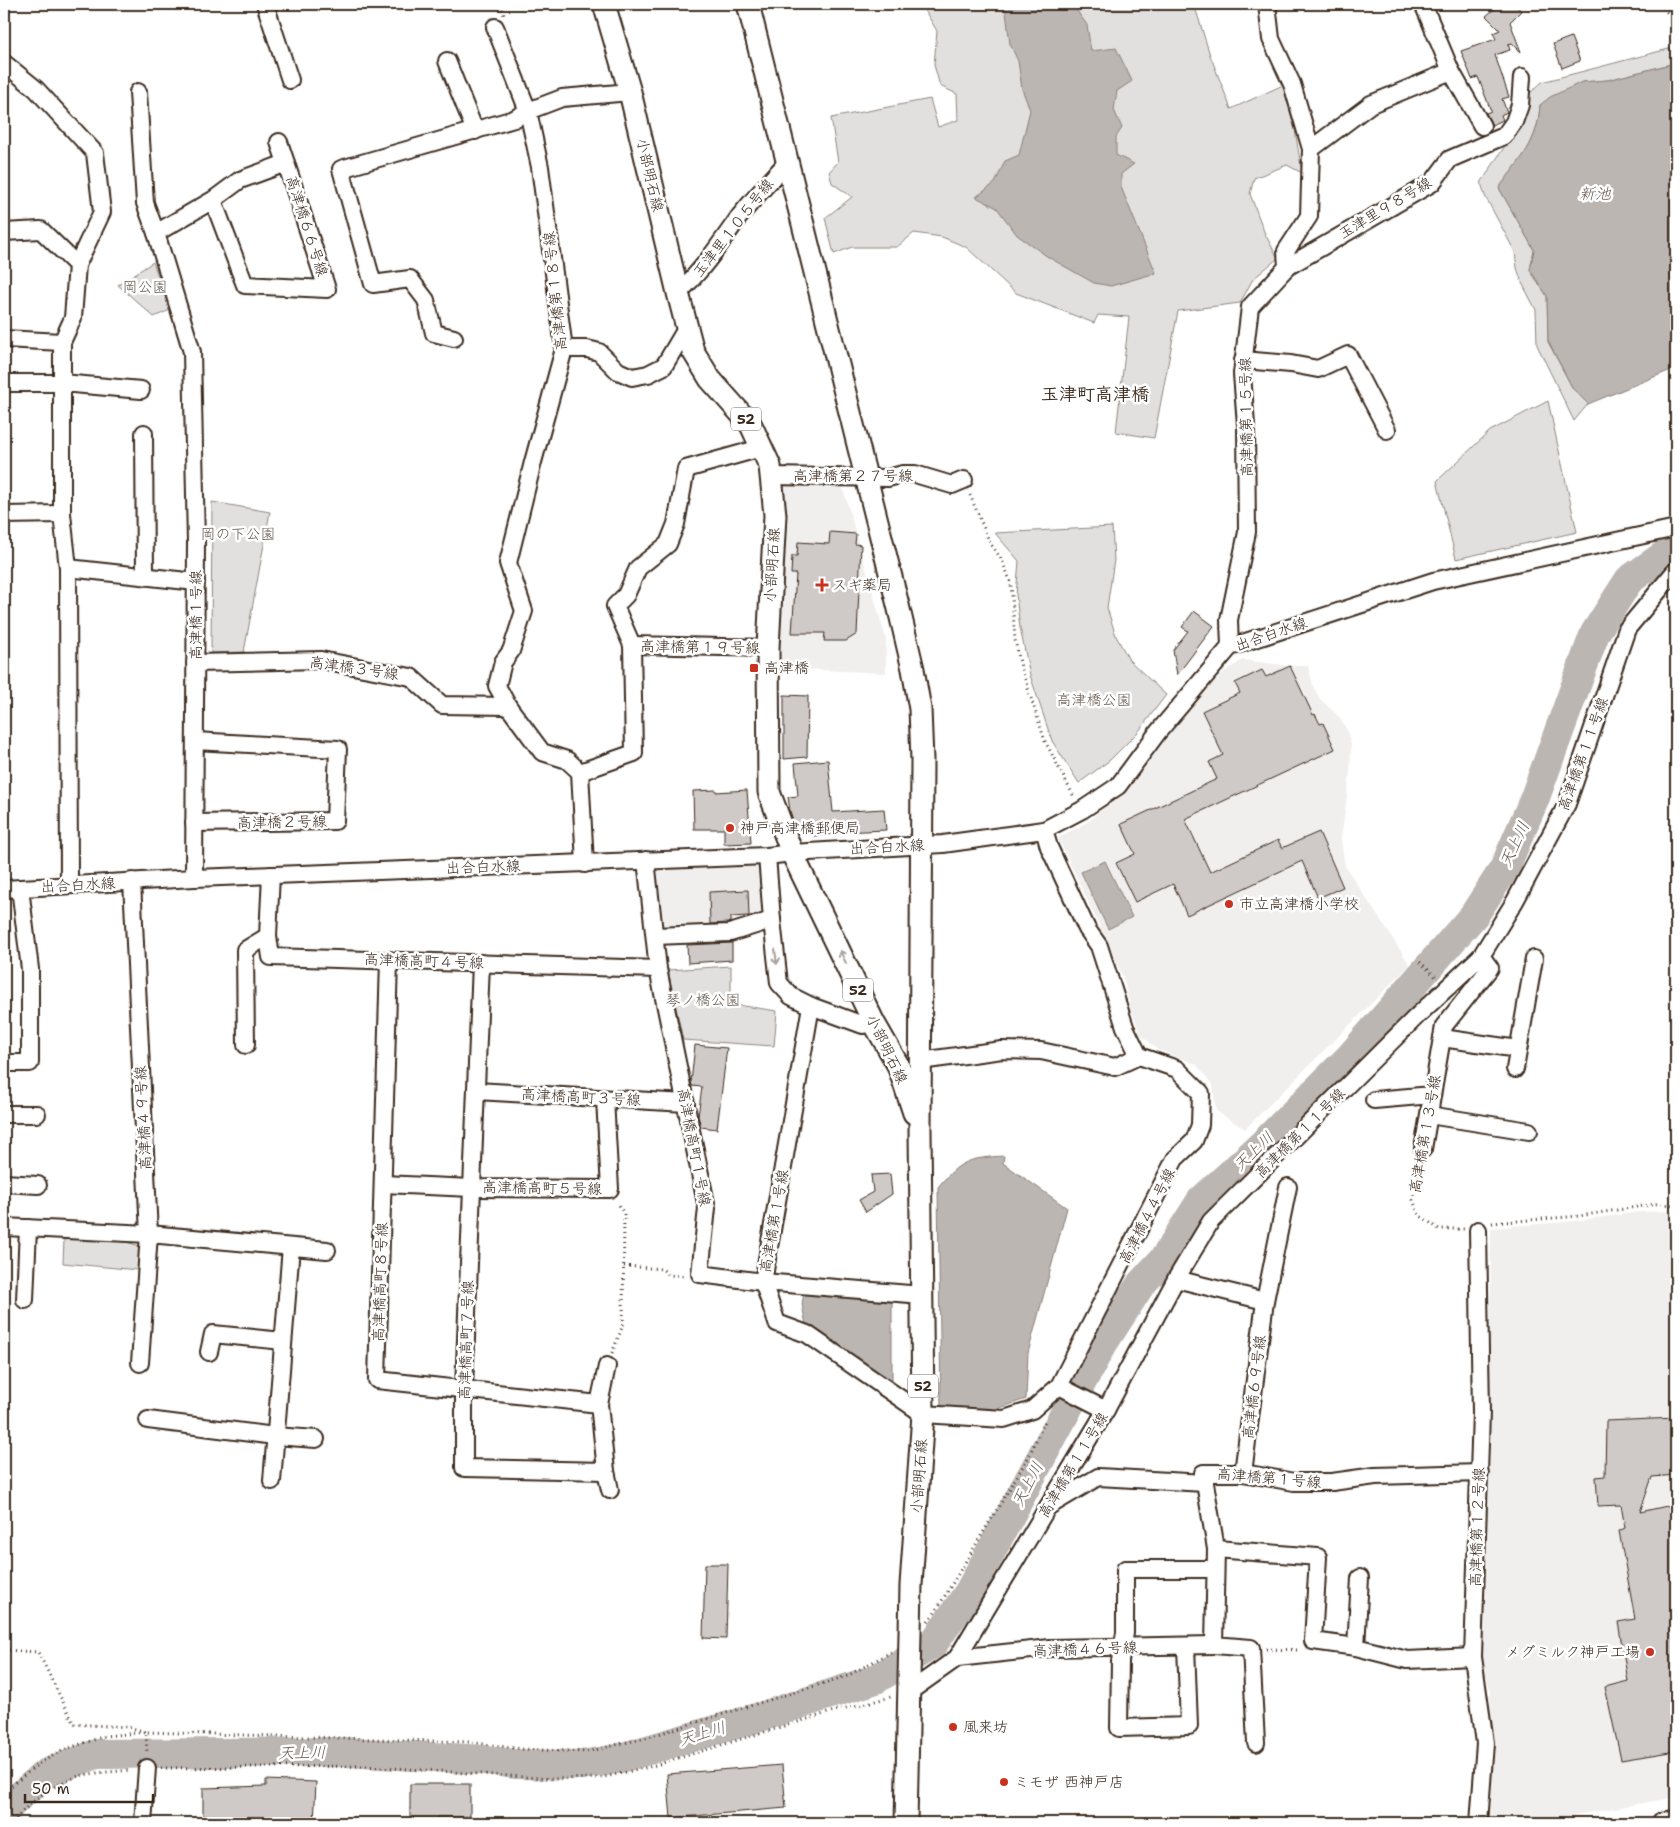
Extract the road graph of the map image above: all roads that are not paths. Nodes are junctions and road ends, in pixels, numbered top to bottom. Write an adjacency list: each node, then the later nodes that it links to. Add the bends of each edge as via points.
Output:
1 (265, 4): 11 (street)
2 (604, 4): 13 (main road, 小部明石線 / 52)
3 (748, 4): 19 (main road, 小部明石線 / 52)
4 (1267, 4): 18 (street, via 1271,39 1292,84)
5 (1423, 4): 9 (street)
6 (495, 27): 14 (street, 高津橋第１８号線)
7 (446, 61): 16 (street)
8 (4, 63): 24 (street, via 36,89 95,153 102,212)
9 (1450, 71): 15 (street); 18 (street, via 1371,104)
10 (1522, 77): 25 (street, 玉津里９８号線, via 1520,105 1504,136 1450,159 1432,184)
11 (290, 80)
12 (138, 92): 23 (street, via 144,203)
13 (630, 92): 14 (street, via 562,98); 26 (main road, 小部明石線 / 52)
14 (528, 111): 16 (street, via 514,119); 31 (street, 高津橋第１８号線, via 540,167)
15 (1482, 126)
16 (475, 131): 28 (street, via 340,169 373,284 410,280 426,300 434,333)
17 (279, 142): 20 (street)
18 (1311, 149): 25 (street, via 1309,216 1286,251)
19 (788, 161): 26 (street, 玉津里１０５号線, via 740,216 692,281); 40 (main road, 小部明石線 / 52)
20 (286, 163): 21 (street, 高津橋６６号線, via 240,180); 21 (street, 高津橋６６号線, via 327,289 245,285)
21 (213, 200): 23 (street, 高津橋６６号線)
22 (4, 232): 24 (street, via 41,230)
23 (156, 233): 48 (street, 高津橋１号線, via 192,352)
24 (78, 265): 30 (street, via 73,318)
25 (1287, 267): 32 (street, 高津橋第１５号線, via 1250,307)
26 (678, 293): 27 (main road, 小部明石線 / 52)
27 (687, 328): 31 (street, via 664,366 632,377 618,371 599,352); 38 (main road, 小部明石線 / 52, via 693,351 710,379 751,425)
28 (454, 338)
29 (4, 339): 30 (street)
30 (62, 342): 34 (street)
31 (564, 349): 53 (street, 高津橋第１８号線, via 508,563 524,611 497,686)
32 (1243, 360): 36 (street, via 1318,369 1348,355); 50 (street, 高津橋第１５号線, via 1247,532 1229,620)
33 (10, 382): 34 (street)
34 (62, 383): 35 (street); 42 (street)
35 (141, 390)
36 (1387, 430)
37 (144, 433): 47 (street)
38 (761, 448): 39 (main road, 小部明石線 / 52); 49 (street, via 686,469 676,524 668,544 638,568 626,596 615,606)
39 (771, 476): 40 (street, 高津橋第２７号線); 51 (main road, 小部明石線 / 52, via 775,515)
40 (866, 477): 41 (street, 高津橋第２７号線, via 915,474 952,485); 58 (main road, 小部明石線 / 52, via 920,709)
41 (964, 480)
42 (62, 514): 43 (street); 45 (street)
43 (4, 515)
44 (1676, 528): 50 (street, 出合白水線, via 1433,581)
45 (68, 568): 47 (street); 66 (street)
46 (1676, 570): 71 (street, 高津橋第１１号線, via 1627,628 1566,804 1515,901)
47 (145, 576): 48 (street)
48 (196, 582): 52 (street, 高津橋１号線)
49 (632, 645): 51 (street, 高津橋第１９号線); 55 (street, via 634,753)
50 (1230, 647): 57 (street, 出合白水線, via 1158,732 1118,786)
51 (768, 648): 59 (main road, 小部明石線 / 52, via 769,792)
52 (195, 662): 53 (street, 高津橋３号線, via 322,660 411,677 442,705); 54 (street, 高津橋１号線)
53 (508, 706): 55 (street, 高津橋第１８号線, via 542,752 568,760)
54 (195, 741): 56 (street, 高津橋１号線); 56 (street, 高津橋２号線, via 338,749 335,821)
55 (580, 772): 62 (street)
56 (194, 823): 64 (street, 高津橋１号線)
57 (1044, 830): 58 (street, 出合白水線); 81 (street, via 1087,929 1099,946 1125,1027)
58 (922, 845): 59 (street, 出合白水線); 82 (main road, 小部明石線 / 52)
59 (792, 853): 60 (street, 出合白水線); 77 (main road, 小部明石線 / 52, one-way to 59)
60 (767, 856): 61 (street, 出合白水線); 68 (street)
61 (646, 860): 62 (street, 出合白水線); 70 (street, 高津橋高町１号線)
62 (585, 864): 63 (street, 出合白水線)
63 (271, 875): 64 (street, 出合白水線); 69 (street, 高津橋高町４号線)
64 (194, 878): 65 (street, 出合白水線)
65 (132, 882): 66 (street, 出合白水線); 104 (street, 高津橋４９号線)
66 (69, 885): 67 (street, 出合白水線)
67 (12, 888): 83 (street, via 30,969 30,1064)
68 (772, 920): 70 (street, via 730,933); 76 (street, one-way to 76, via 779,983 792,996)
69 (268, 936): 73 (street, 高津橋高町４号線, via 271,957); 79 (street, via 245,950)
70 (655, 936): 75 (street, 高津橋高町１号線)
71 (1481, 956): 78 (street, 高津橋第１３号線, via 1490,968 1444,1026); 107 (street, 高津橋第１１号線, via 1211,1221)
72 (1534, 959): 80 (street)
73 (389, 960): 74 (street, 高津橋高町４号線); 97 (street, 高津橋高町８号線)
74 (481, 963): 75 (street, 高津橋高町４号線); 85 (street, 高津橋高町７号線)
75 (658, 969): 89 (street, 高津橋高町１号線)
76 (810, 1006): 77 (street, via 863,1025); 108 (street, 高津橋第１号線)
77 (874, 1023): 93 (main road, 小部明石線 / 52, via 898,1065)
78 (1442, 1038): 80 (street); 86 (street, 高津橋第１３号線)
79 (246, 1045)
80 (1518, 1049): 84 (street)
81 (1139, 1056): 82 (street, via 1115,1067 1040,1051 1002,1050); 116 (street, 高津橋４４号線, via 1178,1069 1201,1093 1200,1125 1194,1141 1175,1160)
82 (920, 1061): 93 (main road, 小部明石線 / 52)
83 (4, 1063)
84 (1515, 1069)
85 (476, 1092): 87 (street, 高津橋高町３号線); 100 (street, 高津橋高町７号線)
86 (1432, 1094): 88 (street); 92 (street, 高津橋第１３号線)
87 (605, 1099): 89 (street, 高津橋高町３号線); 100 (street, 高津橋高町５号線, via 610,1189)
88 (1374, 1100)
89 (686, 1103): 108 (street, 高津橋高町１号線, via 707,1208 700,1274)
90 (4, 1114): 91 (street)
91 (37, 1114)
92 (1429, 1115): 94 (street); 95 (street, 高津橋第１３号線)
93 (920, 1129): 109 (main road, 小部明石線 / 52)
94 (1529, 1131)
95 (1423, 1149)
96 (4, 1183): 98 (street)
97 (383, 1184): 100 (street, 高津橋高町５号線); 117 (street, 高津橋高町８号線, via 377,1380)
98 (38, 1185)
99 (1288, 1187): 111 (street, 高津橋６９号線)
100 (472, 1188): 117 (street, 高津橋高町７号線)
101 (4, 1227): 102 (street)
102 (28, 1228): 104 (street); 110 (street)
103 (1478, 1230): 126 (street, 高津橋第１２号線)
104 (149, 1234): 105 (street); 114 (street, 高津橋４９号線)
105 (291, 1247): 106 (street); 112 (street)
106 (328, 1250)
107 (1176, 1279): 111 (street); 119 (street, 高津橋第１１号線)
108 (763, 1282): 109 (street); 120 (street, 高津橋第１号線, via 778,1323 807,1334)
109 (922, 1295): 120 (main road, 小部明石線 / 52)
110 (24, 1300)
111 (1265, 1301): 125 (street, 高津橋６９号線)
112 (283, 1341): 113 (street, via 213,1334); 122 (street)
113 (209, 1352)
114 (140, 1363)
115 (607, 1366): 118 (street)
116 (1059, 1386): 119 (street); 120 (street, 高津橋４４号線, via 1032,1410 1004,1419)
117 (464, 1389): 118 (street, 高津橋高町８号線); 124 (street, 高津橋高町７号線, via 464,1468)
118 (599, 1404): 124 (street)
119 (1106, 1410): 130 (street, 高津橋第１１号線)
120 (923, 1414): 140 (main road, 小部明石線 / 52, via 911,1585)
121 (148, 1420): 122 (street)
122 (275, 1436): 123 (street); 127 (street)
123 (316, 1439)
124 (606, 1472): 129 (street)
125 (1243, 1473): 126 (street, 高津橋第１号線, via 1294,1482 1332,1482 1375,1476); 128 (street, 高津橋第１号線, via 1203,1473)
126 (1480, 1473): 139 (street, 高津橋第１２号線)
127 (272, 1481)
128 (1205, 1482): 130 (street, 高津橋第１号線, via 1098,1477); 131 (street)
129 (610, 1490)
130 (1049, 1507): 138 (street, 高津橋第１１号線)
131 (1216, 1549): 132 (street); 136 (street, via 1318,1557 1313,1641)
132 (1215, 1569): 134 (street); 137 (street, via 1125,1569)
133 (1360, 1578): 136 (street)
134 (1214, 1645): 135 (street, 高津橋４６号線); 141 (street, 高津橋４６号線, via 1251,1648)
135 (1186, 1646): 137 (street, 高津橋４６号線); 137 (street, via 1189,1726 1119,1728)
136 (1356, 1646): 139 (street, via 1407,1660)
137 (1123, 1647): 138 (street, 高津橋４６号線, via 1050,1648)
138 (957, 1658): 140 (street, 高津橋第１１号線)
139 (1472, 1658): 146 (street, 高津橋第１２号線, via 1485,1743)
140 (908, 1692): 145 (main road, 小部明石線 / 52)
141 (1256, 1743)
142 (147, 1768): 144 (street)
143 (1676, 1821): 147 (main road)
144 (143, 1823)
145 (906, 1823)
146 (1479, 1823)
147 (1663, 1823)

